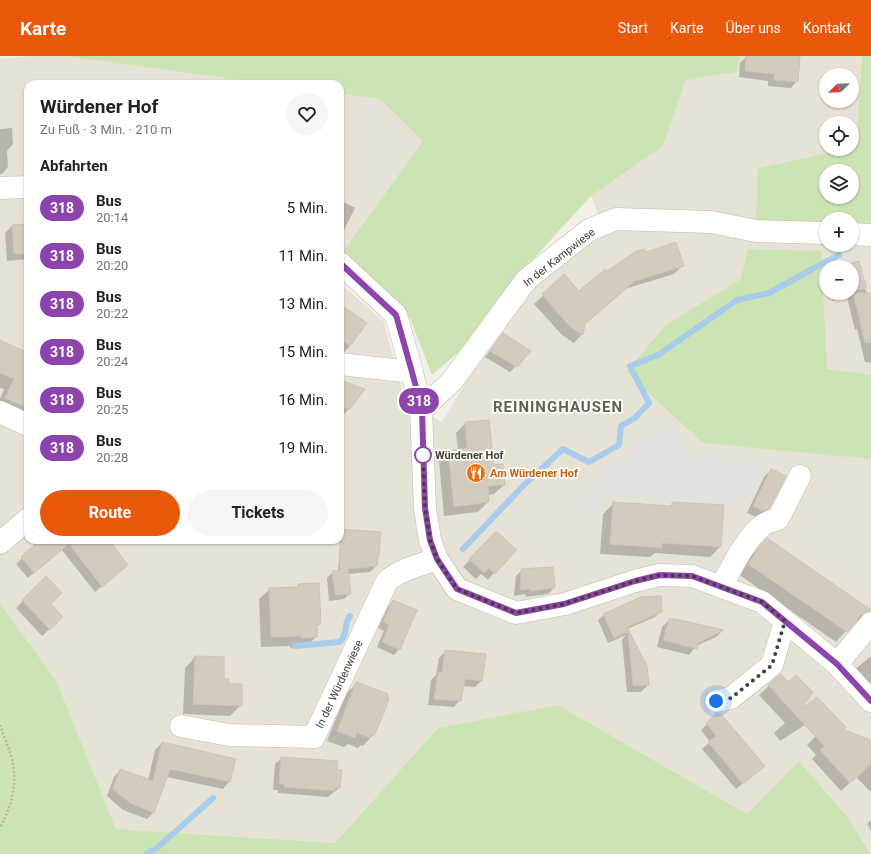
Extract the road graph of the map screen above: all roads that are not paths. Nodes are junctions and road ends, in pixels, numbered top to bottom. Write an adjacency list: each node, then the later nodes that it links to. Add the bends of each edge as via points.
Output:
1 (24, 187): 2 (street)
2 (0, 188)
3 (819, 233): 9 (street, In der Kampwiese, via 756,231 711,222 616,219 589,230 526,280 452,381)
4 (859, 234): 5 (street)
5 (871, 234)
6 (344, 267): 8 (street, via 396,315)
7 (344, 364): 8 (street)
8 (412, 372): 9 (street)
9 (422, 410): 15 (street, via 425,508 430,540)
10 (0, 412): 11 (street)
11 (24, 423)
12 (800, 476): 16 (street, via 778,519 765,524 752,535)
13 (24, 522): 14 (street)
14 (0, 543)
15 (437, 559): 16 (street, via 457,589 516,613 564,604 660,575 692,576); 22 (street, In der Würdenwiese, via 400,572 387,581 314,737 229,736)
16 (721, 587): 17 (street, via 762,602)
17 (785, 621): 19 (street); 20 (street, via 772,665 731,698)
18 (871, 623): 19 (street)
19 (837, 664): 21 (street)
20 (716, 701)
21 (871, 701)
22 (181, 726)

